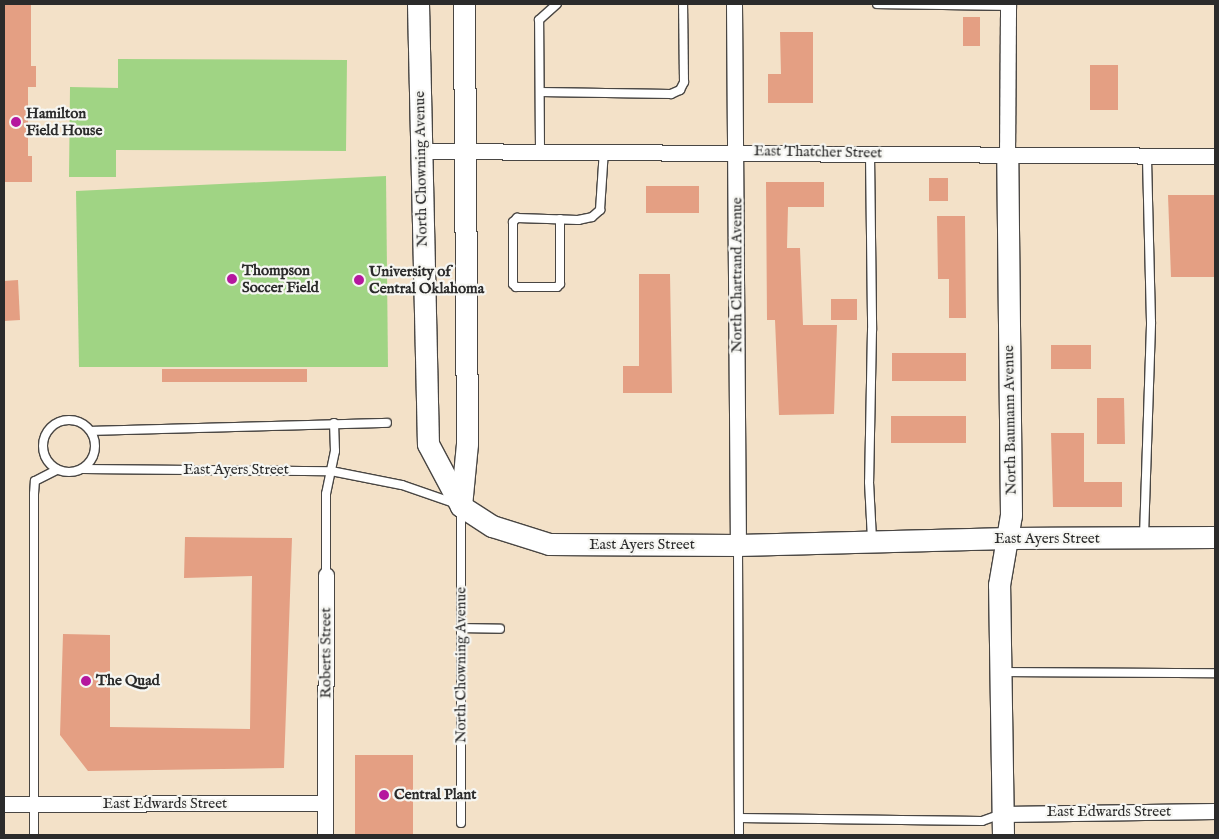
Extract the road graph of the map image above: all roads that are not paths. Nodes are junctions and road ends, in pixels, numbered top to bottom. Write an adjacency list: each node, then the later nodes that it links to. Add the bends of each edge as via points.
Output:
1 (418, 4): 12 (street, North Chowning Avenue)
2 (464, 4): 9 (street, North Chowning Avenue)
3 (557, 4): 8 (lane, via 539,20)
4 (683, 4): 8 (lane, via 684,82 680,90 671,94)
5 (734, 4): 13 (street, North Chartrand Avenue)
6 (877, 4): 7 (lane)
7 (1008, 5): 15 (street, North Baumann Avenue)
8 (540, 92): 10 (lane)
9 (463, 149): 10 (street, East Thatcher Street); 12 (street, East Thatcher Street); 25 (street, North Chowning Avenue, via 467,444)
10 (540, 149): 11 (street, East Thatcher Street)
11 (604, 150): 13 (street, East Thatcher Street); 18 (lane, via 600,210 592,217)
12 (421, 151): 25 (street, North Chowning Avenue, via 428,444)
13 (736, 151): 14 (street, East Thatcher Street); 30 (street, North Chartrand Avenue)
14 (870, 154): 15 (street, East Thatcher Street); 29 (lane, via 872,330 869,482)
15 (1007, 156): 16 (street, East Thatcher Street); 27 (street, North Baumann Avenue)
16 (1147, 156): 17 (street, East Thatcher Street); 28 (lane, via 1151,322)
17 (1215, 156)
18 (560, 220): 18 (lane, via 517,218 513,222 513,284 516,287 557,287 560,284)
19 (334, 423): 20 (lane); 21 (lane); 24 (lane, Roberts Street, via 335,451)
20 (388, 424)
21 (92, 431): 22 (lane, via 69,420 60,421 46,432 43,449 50,465); 23 (lane, via 96,448)
22 (57, 470): 23 (lane); 38 (lane, via 35,481 34,494)
23 (83, 470): 24 (lane, East Ayers Street)
24 (331, 471): 25 (lane, East Ayers Street, via 402,485); 31 (lane, Roberts Street, via 326,494)
25 (461, 506): 30 (street, East Ayers Street, via 492,526 549,544); 32 (lane, North Chowning Avenue)
26 (1215, 537): 28 (street, East Ayers Street)
27 (1009, 538): 28 (street, East Ayers Street); 29 (street, East Ayers Street); 34 (street, North Baumann Avenue, via 999,585)
28 (1144, 539)
29 (872, 542): 30 (street, East Ayers Street)
30 (738, 545): 41 (lane)
31 (326, 575): 36 (street, Roberts Street)
32 (461, 628): 33 (lane); 42 (lane, North Chowning Avenue)
33 (500, 629)
34 (1001, 672): 35 (lane); 40 (street, North Baumann Avenue)
35 (1215, 673)
36 (325, 803): 38 (street, East Edwards Street); 44 (street, Roberts Street)
37 (4, 804): 38 (street, East Edwards Street)
38 (34, 804): 43 (lane)
39 (1215, 811): 40 (street, East Edwards Street)
40 (1003, 814): 41 (lane, via 982,821); 46 (street, North Baumann Avenue)
41 (739, 818): 45 (lane)
42 (461, 823)
43 (34, 835)
44 (326, 835)
45 (739, 835)
46 (1003, 835)

